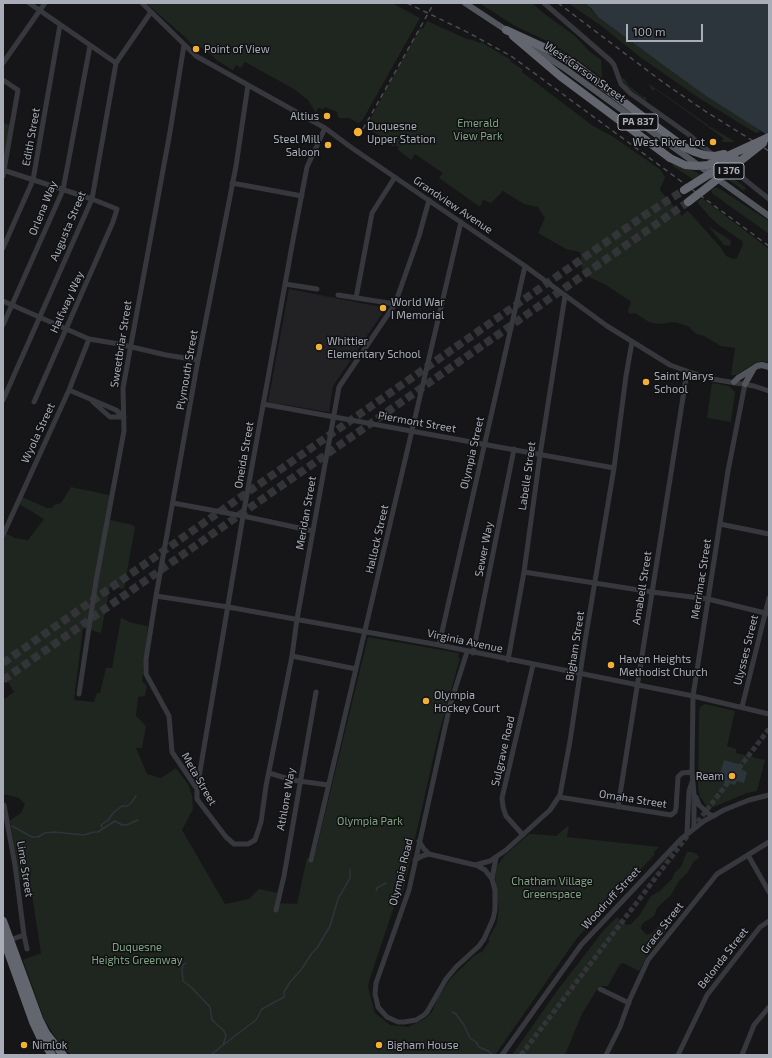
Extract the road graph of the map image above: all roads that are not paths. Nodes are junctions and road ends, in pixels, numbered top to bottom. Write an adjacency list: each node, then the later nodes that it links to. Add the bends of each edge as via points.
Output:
1 (29, 3): 6 (street)
2 (45, 3): 6 (street)
3 (142, 3): 7 (street, Grandview Avenue)
4 (465, 3): 9 (main road, West Carson Street / PA 837)
5 (544, 3): 26 (street, via 611,61 621,84 630,94 688,134)
6 (40, 11): 8 (street); 12 (street)
7 (151, 12): 10 (street, Grandview Avenue); 13 (street, Augusta Street)
8 (60, 25): 11 (street); 20 (street, Edith Street)
9 (506, 30): 17 (highway, bridge, via 562,56 584,70 684,147 695,152 718,156); 17 (highway, bridge, via 546,65 622,123 682,164 701,166 712,163); 29 (main road, West Carson Street / PA 837, via 567,70)
10 (184, 45): 15 (street, Grandview Avenue, via 196,56); 46 (street, Sweetbriar Street)
11 (90, 46): 13 (street); 22 (street, Orlena Way)
12 (3, 63)
13 (116, 63): 25 (street, Augusta Street)
14 (3, 80): 18 (street, via 18,90)
15 (248, 85): 16 (street, Grandview Avenue); 21 (street, Plymouth Street)
16 (325, 128): 19 (street, Grandview Avenue); 24 (street, Oneida Street, via 307,166)
17 (769, 136): 23 (highway, I 376, bridge); 28 (highway, I 376, bridge)
18 (4, 172): 20 (street)
19 (395, 177): 27 (street, Grandview Avenue); 37 (street, via 372,213)
20 (33, 180): 22 (street); 31 (street, Edith Street)
21 (232, 183): 24 (street); 47 (street, Plymouth Street)
22 (63, 190): 25 (street); 40 (street, Orlena Way)
23 (682, 191)
24 (302, 196): 33 (street, Oneida Street)
25 (92, 199): 41 (street, Augusta Street); 43 (street, Halfway Way, via 117,209)
26 (769, 199)
27 (429, 200): 30 (street, Grandview Avenue); 39 (street, Meridan Street)
28 (688, 202)
29 (769, 216)
30 (461, 222): 32 (street, Grandview Avenue); 61 (street, Hallock Street)
31 (3, 248)
32 (525, 266): 36 (street, Grandview Avenue); 62 (street, Olympia Street)
33 (285, 284): 34 (street); 58 (street, Oneida Street)
34 (317, 289)
35 (338, 295): 37 (street)
36 (565, 296): 45 (street, Grandview Avenue); 64 (street, Labelle Street)
37 (356, 298): 39 (street)
38 (3, 301): 40 (street)
39 (395, 304): 59 (street, Meridan Street, via 339,388)
40 (12, 305): 41 (street); 42 (street, Orlena Way)
41 (40, 317): 43 (street); 55 (street, Augusta Street)
42 (3, 325)
43 (66, 329): 44 (street); 57 (street, Halfway Way)
44 (89, 339): 46 (street); 53 (street, Wyola Street)
45 (632, 342): 50 (street, Grandview Avenue); 65 (street, Bigham Street)
46 (130, 347): 47 (street); 60 (street, Sweetbriar Street, via 123,388)
47 (198, 360): 66 (street, Plymouth Street)
48 (769, 367): 49 (main road, via 759,365)
49 (754, 368): 51 (main road); 52 (main road)
50 (687, 372): 51 (street, Grandview Avenue); 74 (street, Amabell Street)
51 (734, 382): 52 (street, Grandview Avenue)
52 (745, 384): 54 (street, Grandview Avenue); 68 (street, Merrimac Street)
53 (69, 390): 56 (street); 71 (street, Wyola Street)
54 (769, 392)
55 (3, 400)
56 (90, 400): 60 (street, via 116,410); 60 (street, via 110,417)
57 (34, 402)
58 (263, 404): 59 (street, Piermont Street); 67 (street, Oneida Street)
59 (334, 416): 61 (street, Piermont Street); 69 (street, Meridan Street)
60 (124, 418): 93 (street, Sweetbriar Street, via 124,431)
61 (412, 432): 62 (street, Piermont Street); 81 (street, Hallock Street)
62 (484, 444): 63 (street, Piermont Street); 82 (street, Olympia Street)
63 (514, 449): 64 (street, Piermont Street); 84 (street, Sewer Way)
64 (540, 455): 65 (street, Piermont Street); 72 (street, Labelle Street)
65 (614, 468): 73 (street, Bigham Street)
66 (173, 504): 67 (street); 75 (street, Plymouth Street)
67 (243, 516): 69 (street); 78 (street, Oneida Street)
68 (720, 524): 70 (street); 77 (street, Merrimac Street)
69 (313, 531): 80 (street, Meridan Street)
70 (769, 534)
71 (3, 535)
72 (524, 572): 73 (street); 87 (street, Labelle Street)
73 (595, 583): 74 (street); 90 (street, Bigham Street)
74 (652, 592): 77 (street); 91 (street, Amabell Street)
75 (156, 596): 78 (street, Virginia Avenue); 86 (street, Plymouth Street)
76 (769, 598): 79 (street, Ulysses Street)
77 (708, 599): 79 (street); 94 (street, Merrimac Street)
78 (228, 607): 80 (street, Virginia Avenue); 102 (street, Oneida Street)
79 (767, 614): 95 (street, Ulysses Street)
80 (297, 619): 81 (street, Virginia Avenue); 85 (street, Meridan Street)
81 (365, 631): 82 (street, Virginia Avenue); 89 (street, Hallock Street)
82 (438, 645): 83 (street, Virginia Avenue)
83 (467, 652): 84 (street, Virginia Avenue); 112 (street, Olympia Road, via 450,705)
84 (473, 653): 87 (street, Virginia Avenue)
85 (292, 656): 89 (street); 98 (street, Meridan Street)
86 (146, 659): 102 (street, Meta Street, via 146,674 170,716 172,752)
87 (508, 660): 88 (street, Virginia Avenue)
88 (533, 665): 90 (street, Virginia Avenue); 111 (street, Sulgrave Road, via 502,798 506,816)
89 (356, 669): 101 (street, Hallock Street)
90 (580, 673): 91 (street, Virginia Avenue); 105 (street, Bigham Street)
91 (637, 685): 94 (street, Virginia Avenue); 107 (street, Amabell Street)
92 (316, 692): 100 (street, Athlone Way)
93 (78, 694)
94 (693, 696): 95 (street, Virginia Avenue); 97 (street, Merrimac Street)
95 (742, 708): 96 (street, Virginia Avenue)
96 (769, 714)
97 (692, 772): 99 (street, Merrimac Street); 107 (street, Omaha Street, via 682,773 678,777 676,808 673,814)
98 (269, 773): 100 (street); 114 (street, Meridan Street, via 264,810 257,836)
99 (692, 779): 103 (street, Merrimac Street); 110 (street, Merrimac Street)
100 (299, 780): 101 (street); 123 (street, Athlone Way)
101 (328, 785): 118 (street, Hallock Street)
102 (197, 789): 114 (street, Meta Street, via 197,799 226,837 234,844)
103 (694, 794): 108 (street, via 699,805); 109 (street, Merrimac Street)
104 (769, 795): 108 (street, Woodruff Street, via 741,803)
105 (559, 797): 107 (street, Omaha Street); 111 (street, Bigham Street, via 550,810)
106 (4, 806): 126 (street, Lime Street)
107 (618, 807)
108 (714, 816): 109 (street, Woodruff Street)
109 (694, 828): 110 (street, Woodruff Street)
110 (687, 833): 134 (street, Woodruff Street, via 581,945)
111 (523, 835): 117 (street, Bigham Street)
112 (419, 841): 115 (street); 119 (street, Olympia Road)
113 (769, 842): 116 (street, Grace Street)
114 (248, 844)
115 (429, 854): 119 (street); 120 (street)
116 (748, 856): 122 (street); 130 (street, Grace Street, via 717,874 712,880 648,960)
117 (496, 858): 120 (street, Bigham Street); 121 (street)
118 (311, 860)
119 (415, 860): 121 (street, Olympia Road, via 408,890 375,988 378,1007 387,1017 398,1022 416,1020 424,1015 446,979 480,945 490,928 495,910)
120 (475, 865): 121 (street, via 485,870)
121 (492, 879)
122 (769, 892)
123 (276, 910)
124 (3, 921): 127 (highway)
125 (769, 922): 136 (street, Belonda Street, via 760,927 707,995)
126 (24, 935): 127 (street); 128 (street, Lime Street)
127 (5, 940): 132 (highway, via 33,1022); 133 (highway, via 39,1019)
128 (27, 949)
129 (600, 989): 130 (street)
130 (629, 1003): 135 (street, Grace Street)
131 (769, 1007): 137 (street, via 754,1025)
132 (52, 1055)
133 (63, 1055)
134 (502, 1055)
135 (606, 1055)
136 (678, 1055)
137 (742, 1055)

